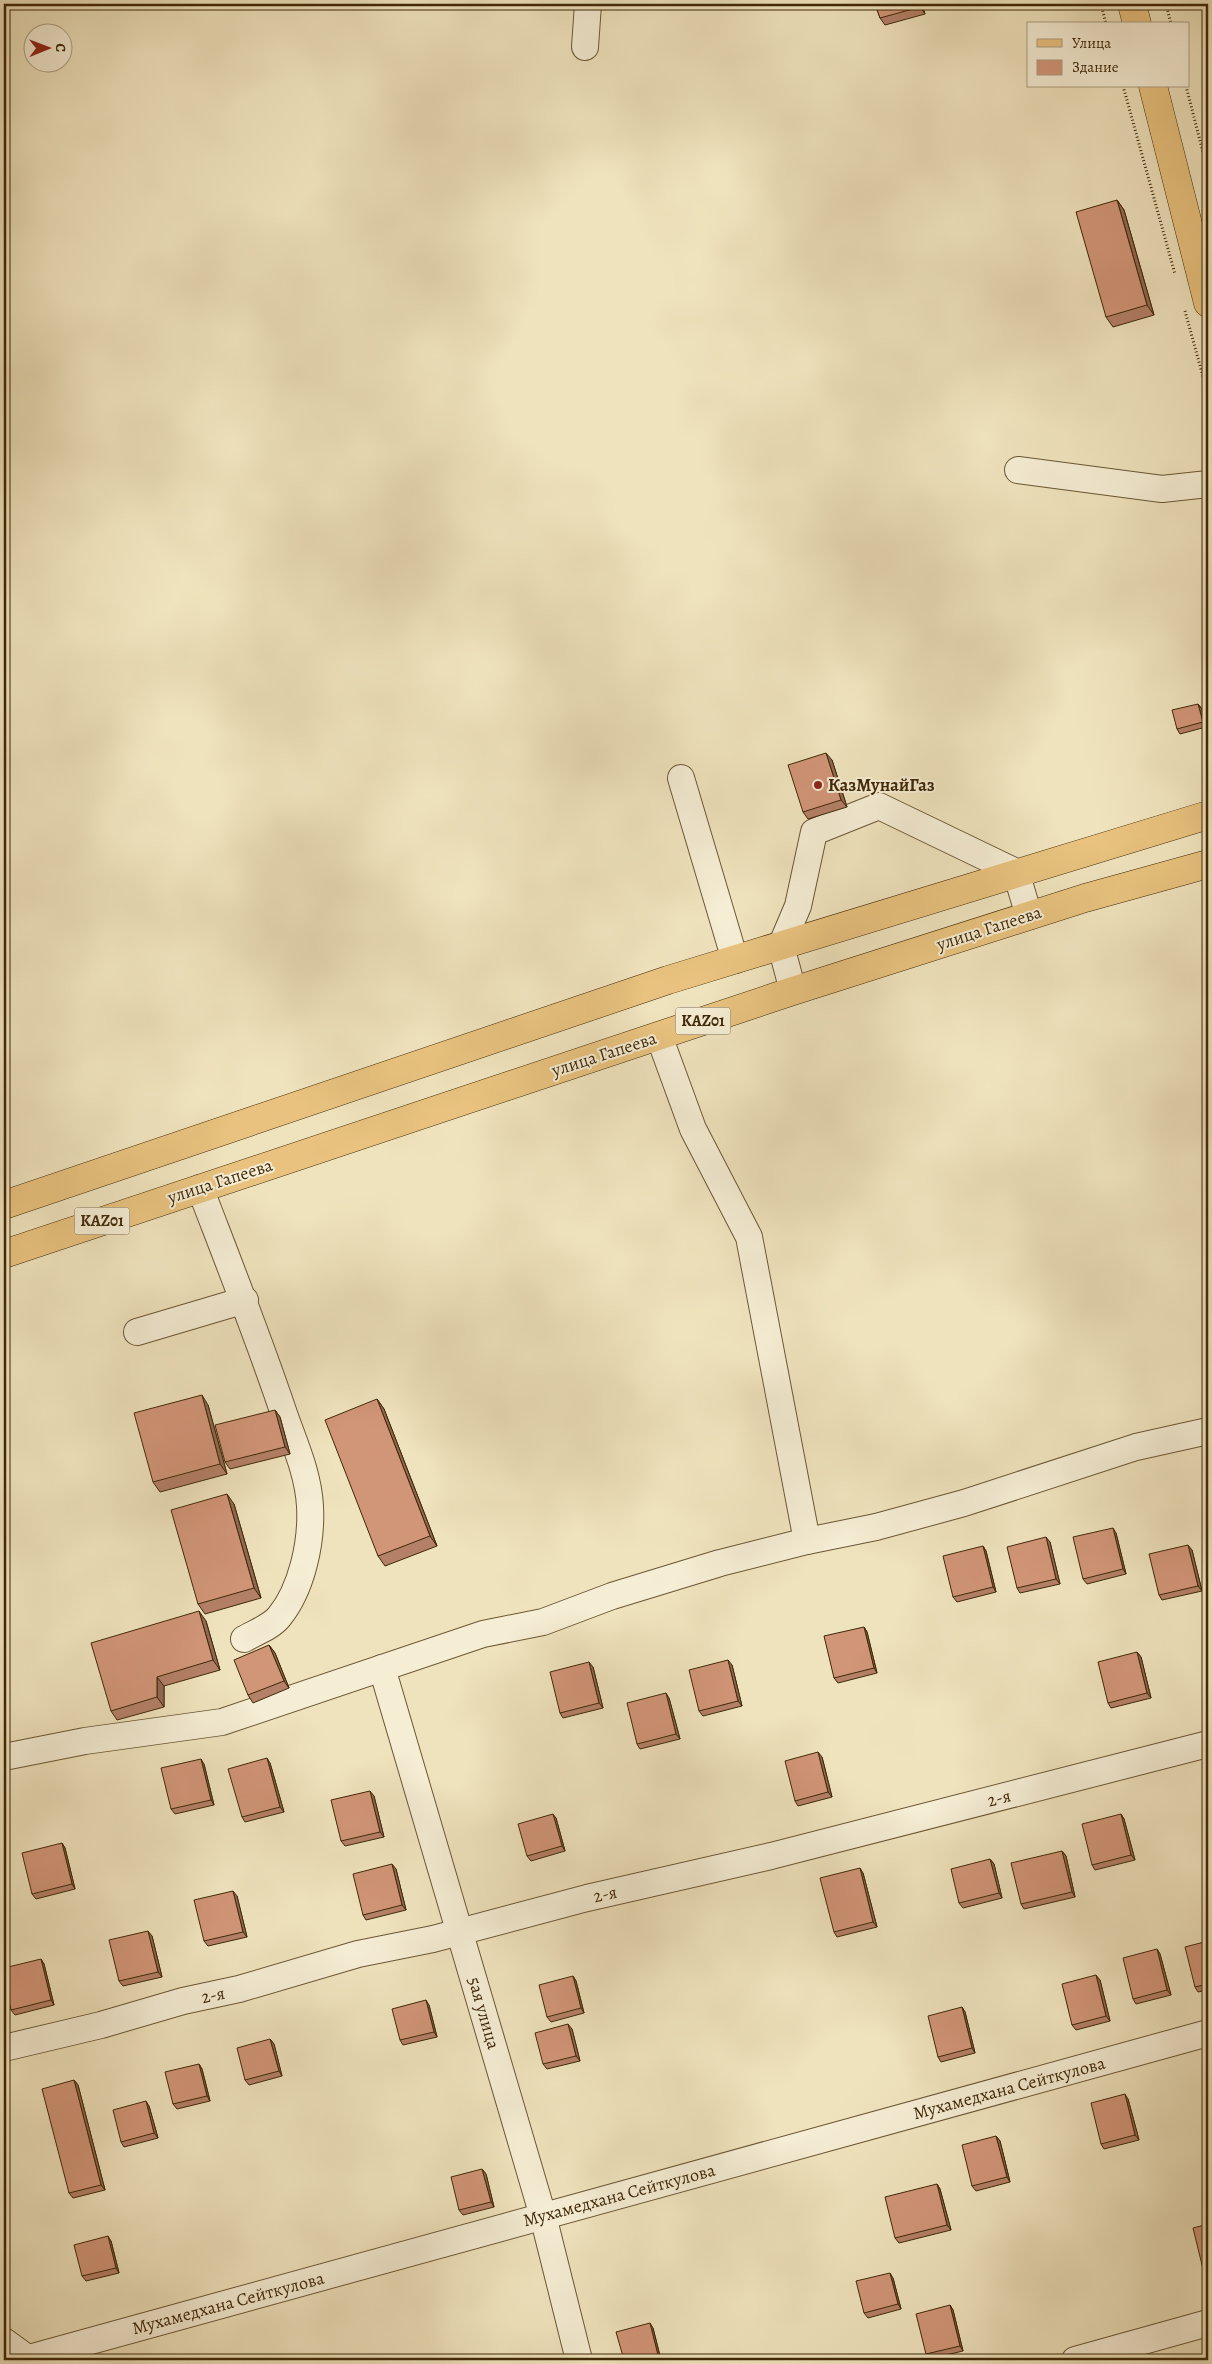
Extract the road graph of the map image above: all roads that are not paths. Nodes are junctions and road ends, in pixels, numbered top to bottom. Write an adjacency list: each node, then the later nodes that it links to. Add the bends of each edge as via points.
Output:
1 (588, 4): 4 (street)
2 (1132, 4): 3 (main road)
3 (1136, 22)
4 (585, 47)
5 (1154, 88): 6 (main road)
6 (1208, 303)
7 (1018, 470): 8 (street, via 1162,489)
8 (1208, 484)
9 (681, 778): 15 (street)
10 (1208, 815): 12 (main road, KАZ01)
11 (1208, 864): 13 (main road, улица Гапеева / KАZ01)
12 (1016, 872): 13 (street); 14 (main road, KАZ01); 14 (street, via 879,806 814,832 798,906)
13 (1029, 916): 16 (main road, улица Гапеева / KАZ01)
14 (782, 946): 15 (main road, KАZ01); 16 (street)
15 (735, 960): 19 (main road, KАZ01)
16 (793, 991): 17 (main road, улица Гапеева / KАZ01)
17 (659, 1036): 18 (main road, улица Гапеева / KАZ01); 24 (street, via 693,1128 748,1237)
18 (200, 1188): 20 (main road, улица Гапеева / KАZ01); 21 (street)
19 (4, 1205)
20 (4, 1254)
21 (245, 1300): 22 (street); 25 (street, via 304,1466 310,1506 308,1543 292,1598 278,1619)
22 (137, 1332)
23 (1208, 1431): 24 (street, via 1136,1447 964,1503 876,1527)
24 (807, 1541): 26 (street, via 720,1563 612,1596 543,1622 483,1634)
25 (244, 1639)
26 (382, 1668): 28 (street, via 222,1722 85,1741); 29 (street, 5ая улица)
27 (1208, 1744): 29 (street, 2-я, via 781,1854 587,1898)
28 (4, 1757)
29 (460, 1932): 31 (street, 2-я, via 358,1954 239,1989); 32 (street, 5ая улица)
30 (1208, 2033): 32 (street, Мухамедхана Сейткулова)
31 (4, 2048)
32 (543, 2216): 35 (street, Мухамедхана Сейткулова); 36 (street, 5ая улица)
33 (1208, 2324): 37 (street)
34 (5, 2344): 35 (street)
35 (30, 2359)
36 (578, 2360)
37 (1075, 2360)

